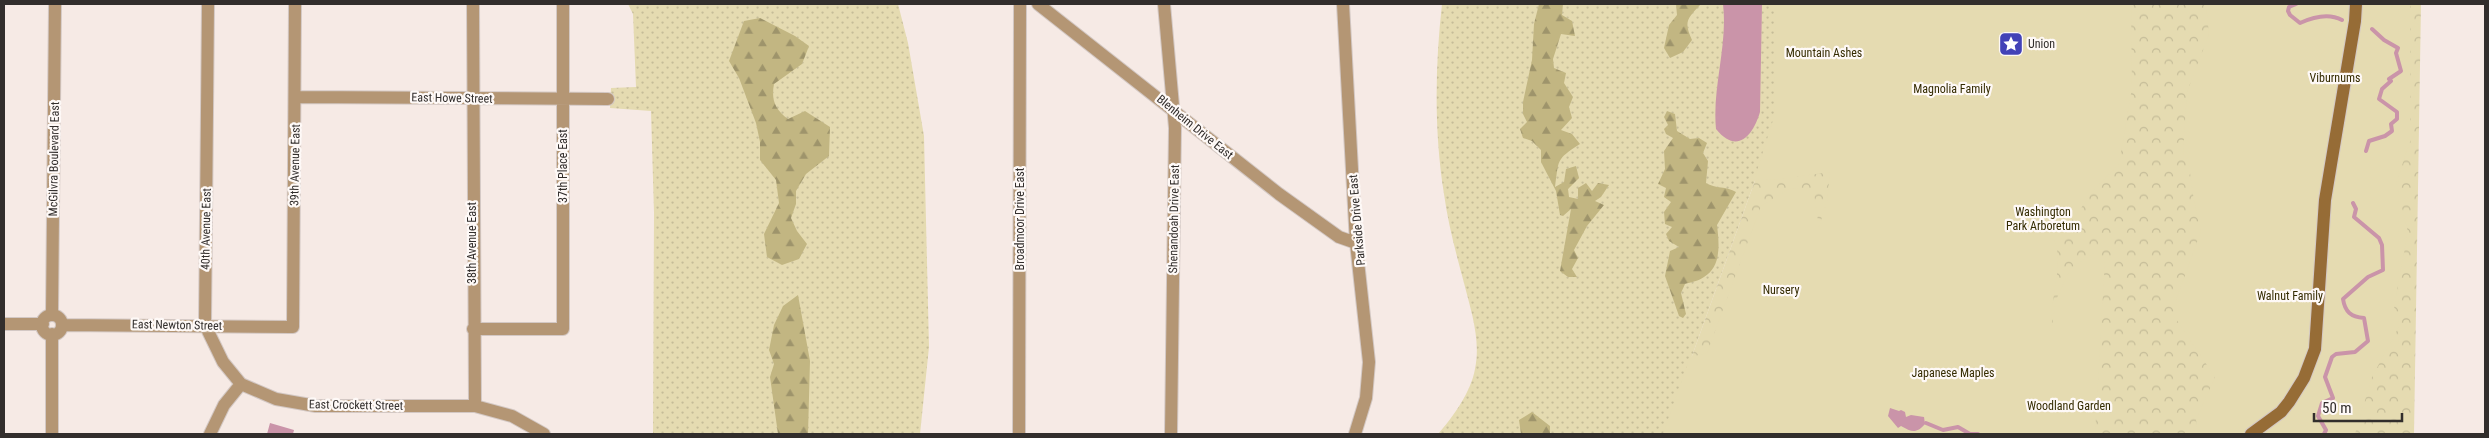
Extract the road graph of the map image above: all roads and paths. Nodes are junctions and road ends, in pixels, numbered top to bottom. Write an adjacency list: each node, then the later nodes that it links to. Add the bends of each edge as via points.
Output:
1 (55, 4): 17 (street, McGilvra Boulevard East)
2 (208, 4): 21 (street, 40th Avenue East)
3 (296, 4): 11 (street, 39th Avenue East)
4 (473, 4): 12 (street, 38th Avenue East)
5 (563, 4): 13 (street, 37th Place East)
6 (1020, 4): 30 (street, Broadmoor Drive East)
7 (1038, 4): 15 (street, Blenheim Drive East)
8 (1164, 4): 15 (street, Shenandoah Drive East)
9 (1343, 4): 16 (street, Parkside Drive East)
10 (2356, 4): 33 (main road, via 2356,21 2325,200 2315,349 2304,378 2289,402)
11 (296, 97): 12 (street, East Howe Street); 22 (street, 39th Avenue East)
12 (472, 99): 13 (street, East Howe Street); 23 (street, 38th Avenue East)
13 (563, 99): 14 (street, East Howe Street); 23 (street, 37th Place East, via 563,329)
14 (608, 99)
15 (1173, 109): 16 (street, Blenheim Drive East, via 1279,194 1339,237); 31 (street, Shenandoah Drive East)
16 (1356, 243): 32 (street, Parkside Drive East, via 1369,362 1366,398)
17 (52, 315): 19 (street); 20 (street, via 59,317)
18 (4, 324): 19 (street)
19 (42, 324): 24 (street, via 44,330)
20 (62, 324): 21 (street, East Newton Street); 24 (street, via 60,332)
21 (205, 325): 22 (street, East Newton Street); 25 (street, 40th Avenue East, via 223,362)
22 (293, 327)
23 (473, 329): 26 (street, 38th Avenue East)
24 (52, 334): 27 (street)
25 (241, 384): 26 (street, East Crockett Street, via 276,399 316,406); 28 (street, via 224,406)
26 (475, 406): 29 (street, via 512,416)
27 (52, 434)
28 (210, 434)
29 (544, 434)
30 (1019, 434)
31 (1172, 434)
32 (1355, 434)
33 (2251, 434)

